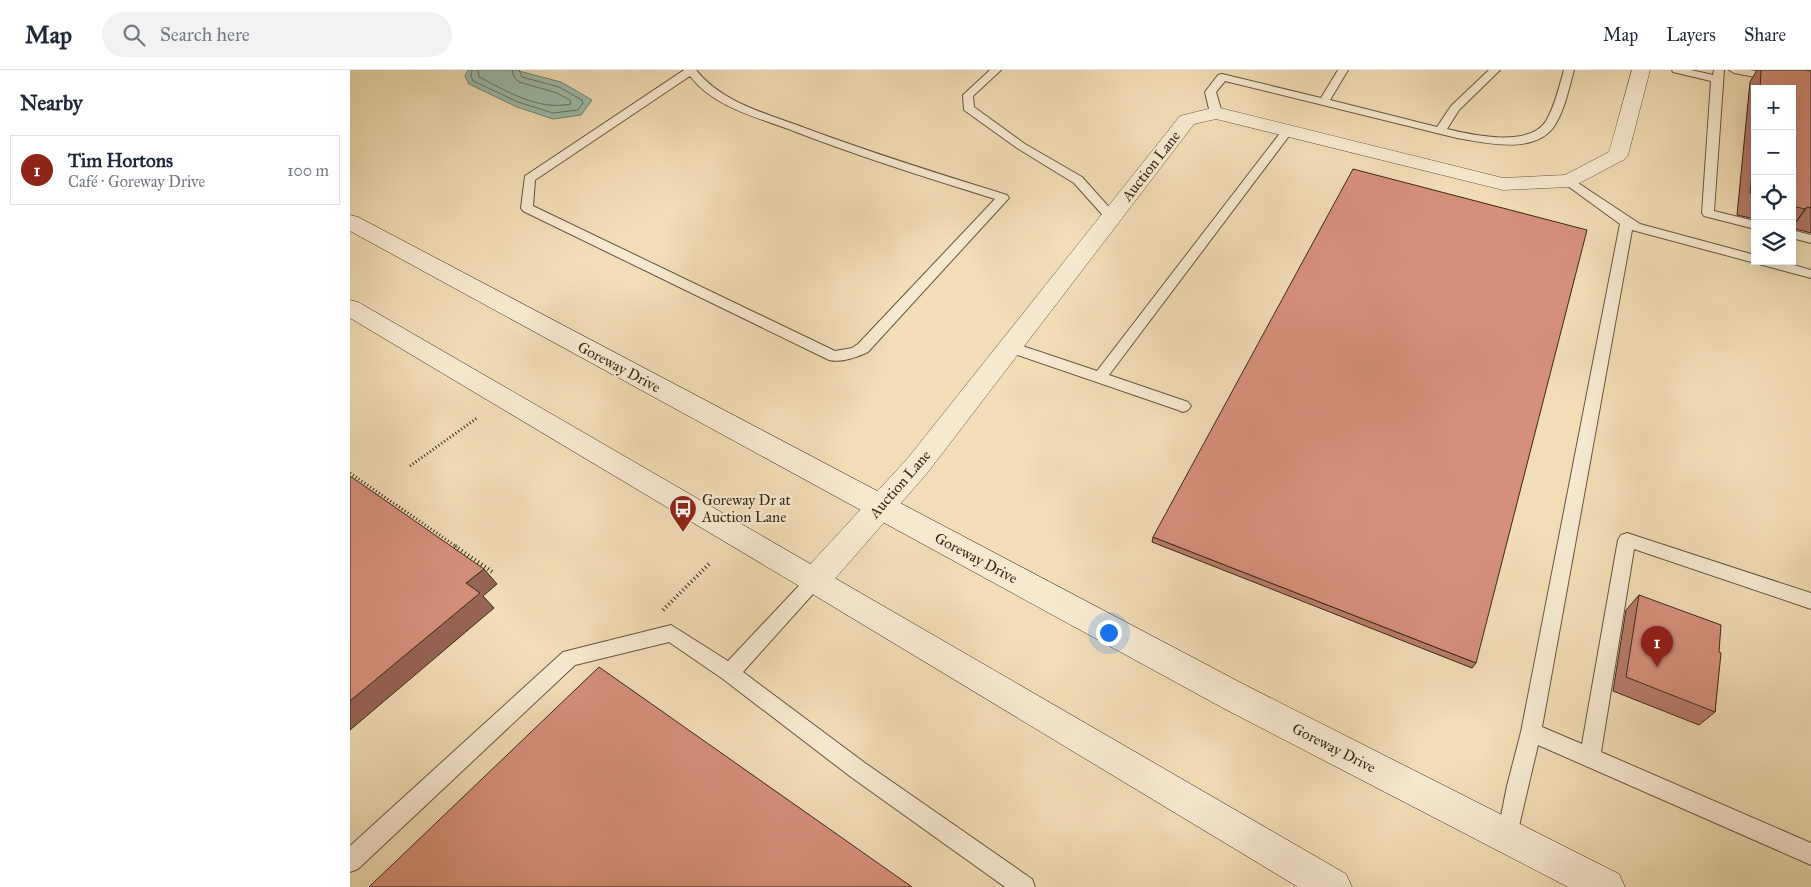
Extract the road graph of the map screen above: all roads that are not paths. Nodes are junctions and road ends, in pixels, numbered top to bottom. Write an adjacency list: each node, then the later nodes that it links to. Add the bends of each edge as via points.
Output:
1 (691, 70): 1 (lane, via 703,86 743,108 869,156 1003,198 863,348 834,356 527,208 530,178)
2 (996, 70): 17 (lane, via 968,95 968,108 1078,180)
3 (1343, 70): 12 (lane)
4 (1495, 70): 15 (lane, via 1455,108)
5 (1570, 70): 15 (lane, via 1549,125 1536,136 1516,141 1491,141)
6 (1641, 70): 16 (main road, Auction Lane, via 1618,155)
7 (1677, 70): 10 (lane)
8 (1734, 70): 11 (lane)
9 (1224, 73): 12 (lane); 13 (lane, via 1210,92)
10 (1718, 74): 20 (lane, via 1708,213)
11 (1811, 86)
12 (1324, 102): 15 (lane)
13 (1216, 114): 14 (main road, Auction Lane); 17 (main road, Auction Lane, via 1186,120)
14 (1288, 130): 16 (main road, Auction Lane, via 1503,184); 28 (lane)
15 (1440, 131)
16 (1569, 181): 19 (lane)
17 (1112, 218): 27 (main road, Auction Lane)
18 (350, 222): 30 (main road, Goreway Drive)
19 (1627, 222): 23 (lane, via 1635,227); 34 (lane)
20 (1751, 224)
21 (1796, 235): 22 (lane)
22 (1811, 239)
23 (1751, 258)
24 (1778, 265): 25 (lane)
25 (1811, 274)
26 (350, 308): 31 (main road)
27 (1011, 347): 28 (lane); 30 (main road, Auction Lane, via 918,465)
28 (1100, 377): 29 (lane)
29 (1183, 406)
30 (880, 507): 31 (main road, Auction Lane); 36 (main road, Goreway Drive, via 1235,697)
31 (815, 580): 33 (lane); 40 (main road)
32 (1811, 601): 35 (lane, via 1628,540)
33 (730, 673): 38 (lane, via 671,633 570,658); 39 (lane, via 858,770)
34 (1531, 732): 35 (lane); 36 (lane)
35 (1590, 757): 37 (lane)
36 (1508, 836): 41 (main road, Goreway Drive)
37 (1811, 854)
38 (350, 861)
39 (1024, 887)
40 (1333, 887)
41 (1606, 887)

